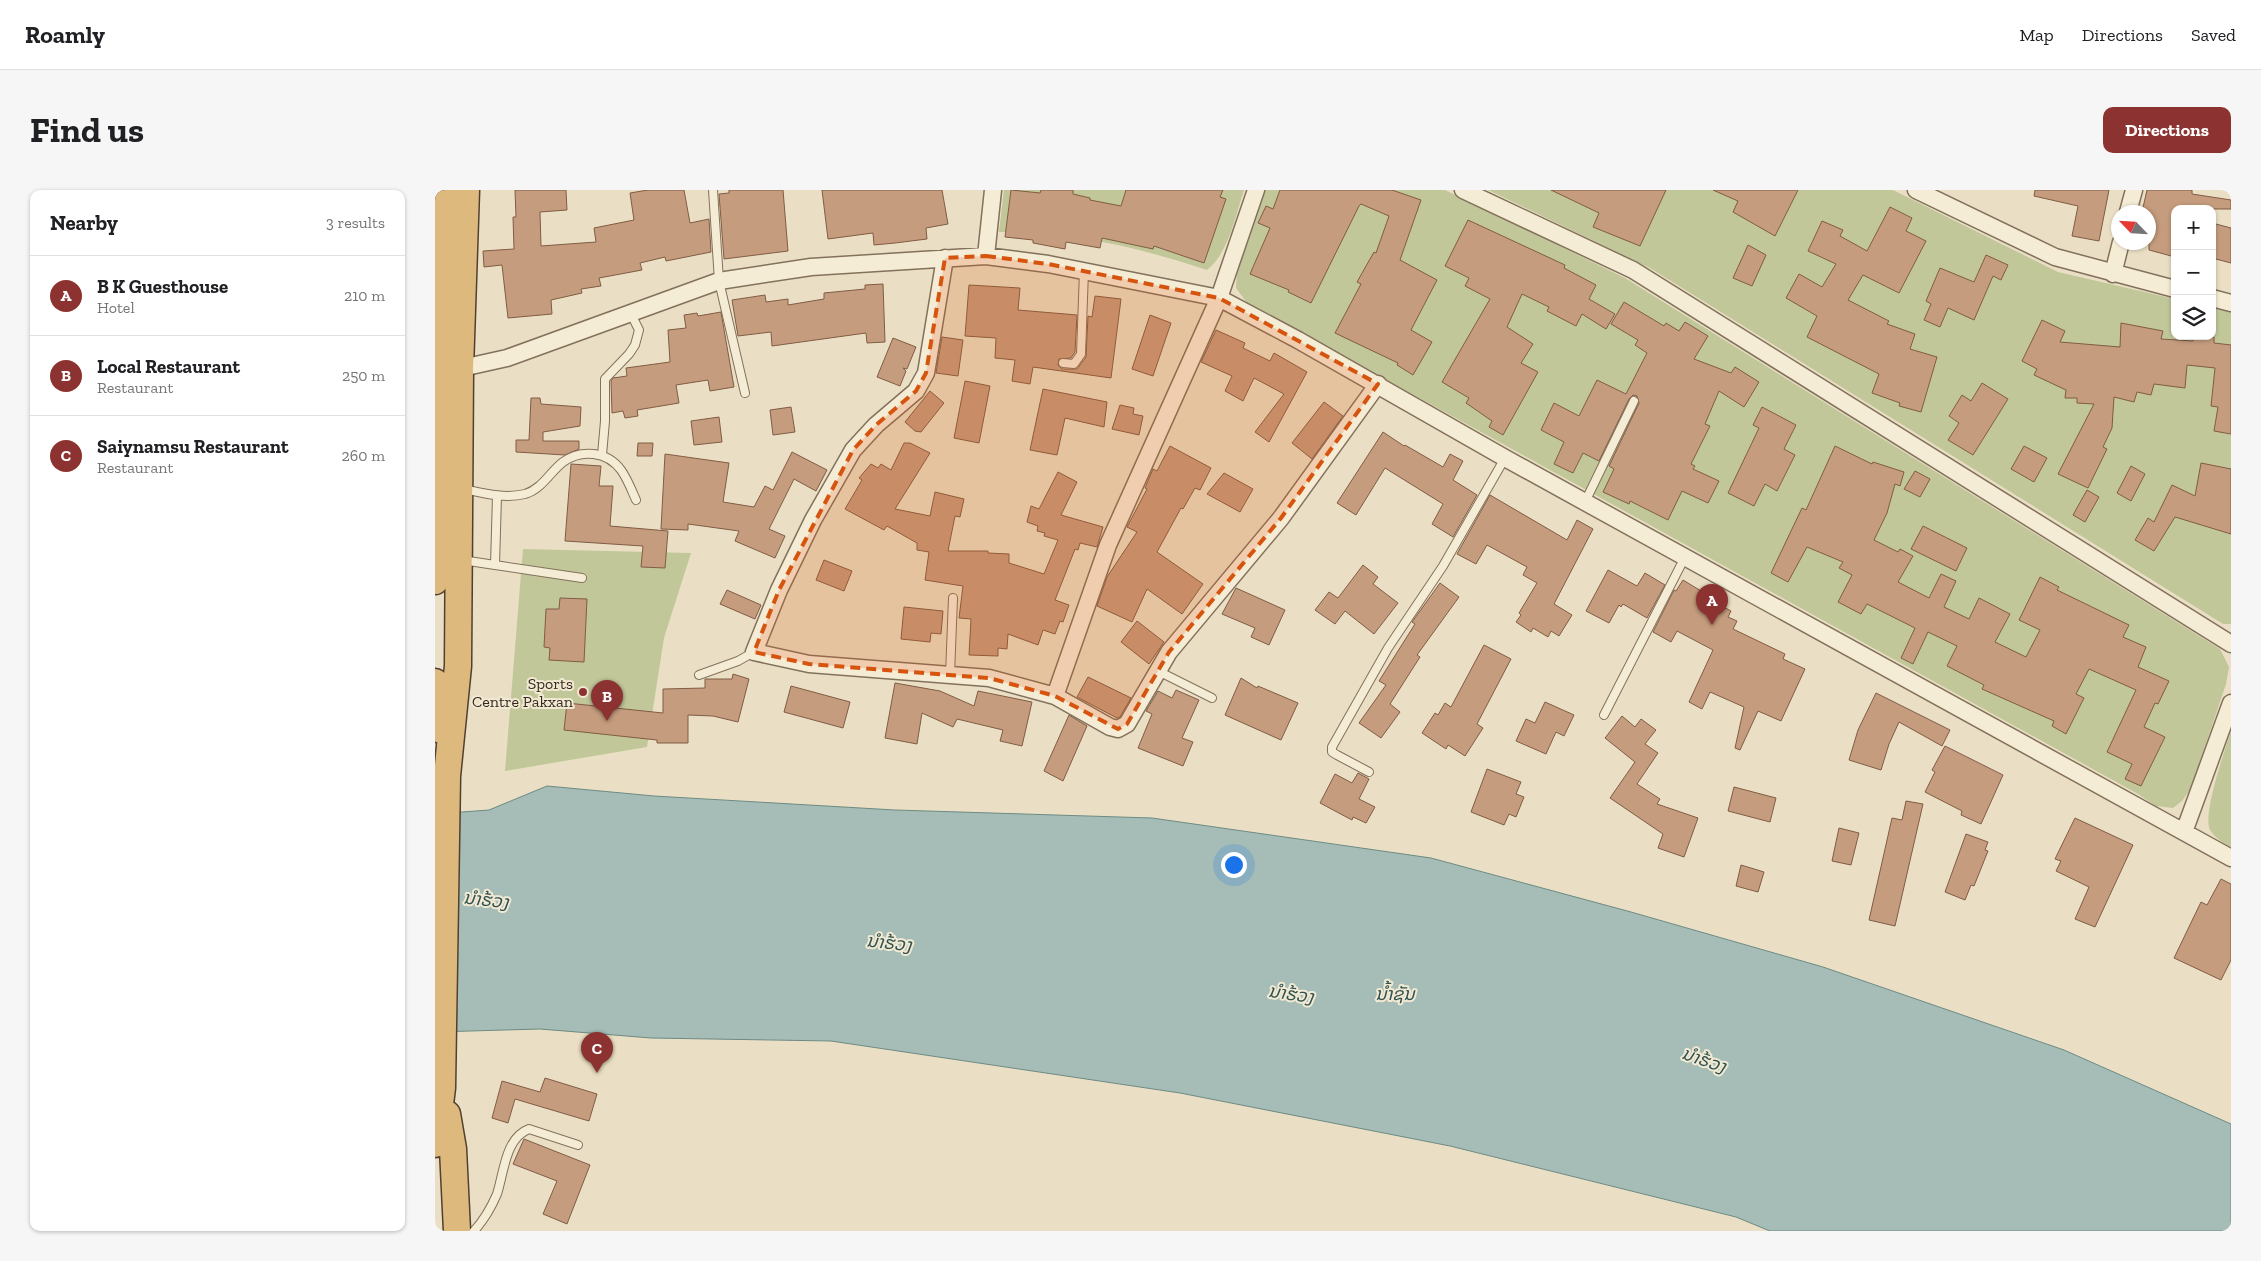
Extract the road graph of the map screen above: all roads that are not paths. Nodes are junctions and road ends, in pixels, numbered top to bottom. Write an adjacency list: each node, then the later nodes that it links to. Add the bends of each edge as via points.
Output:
1 (444, 190): 16 (highway)
2 (466, 190): 23 (highway)
3 (713, 190): 15 (lane)
4 (993, 190): 11 (street)
5 (1255, 190): 18 (street)
6 (1463, 190): 39 (street, via 1633,270)
7 (1916, 190): 14 (street, via 2055,257)
8 (2134, 190): 9 (street)
9 (2130, 205)
10 (2119, 250): 14 (street)
11 (986, 256): 12 (street); 13 (street)
12 (945, 258): 15 (street, via 811,267); 40 (street, via 926,373 916,391 876,424 853,450 783,581)
13 (1084, 270): 18 (street); 22 (lane, via 1081,354 1074,364)
14 (2113, 274): 17 (street)
15 (719, 281): 21 (street); 25 (lane)
16 (438, 283): 23 (highway)
17 (2171, 288)
18 (1219, 298): 24 (street); 45 (street, via 1108,545)
19 (2216, 299): 20 (street)
20 (2231, 303)
21 (631, 314): 23 (street, via 507,358); 28 (lane, via 639,330 635,345 605,379)
22 (1063, 363)
23 (449, 371): 27 (highway); 30 (highway)
24 (1378, 384): 29 (street); 41 (street, via 1281,518 1169,652)
25 (745, 393)
26 (1634, 401): 33 (lane)
27 (437, 403): 30 (highway)
28 (601, 455): 31 (lane, via 590,453 563,462 541,485 525,494); 32 (lane, via 620,469)
29 (1505, 458): 33 (street); 49 (lane, via 1443,566 1388,648 1333,747 1332,752)
30 (444, 494): 31 (lane); 35 (highway)
31 (497, 496): 36 (lane)
32 (637, 500)
33 (1585, 502): 34 (street)
34 (1685, 557): 48 (lane); 51 (street)
35 (445, 563): 36 (lane); 50 (highway, via 458,666)
36 (495, 566): 37 (lane)
37 (582, 578)
38 (953, 598): 43 (lane)
39 (2231, 644)
40 (754, 652): 42 (lane); 43 (street, via 809,664)
41 (1158, 671): 45 (street, via 1127,724 1118,729); 46 (lane)
42 (699, 674)
43 (950, 675): 45 (street, via 989,678)
44 (435, 682): 50 (highway)
45 (1055, 696)
46 (1212, 698)
47 (2231, 703): 51 (street)
48 (1604, 715)
49 (1369, 772)
50 (447, 776): 53 (highway)
51 (2184, 832): 52 (street)
52 (2231, 858)
53 (442, 1088): 54 (highway); 56 (highway, via 453,1149)
54 (435, 1144)
55 (578, 1145): 57 (lane, via 529,1129 522,1132 509,1151 497,1194 486,1218)
56 (457, 1231)
57 (474, 1231)

